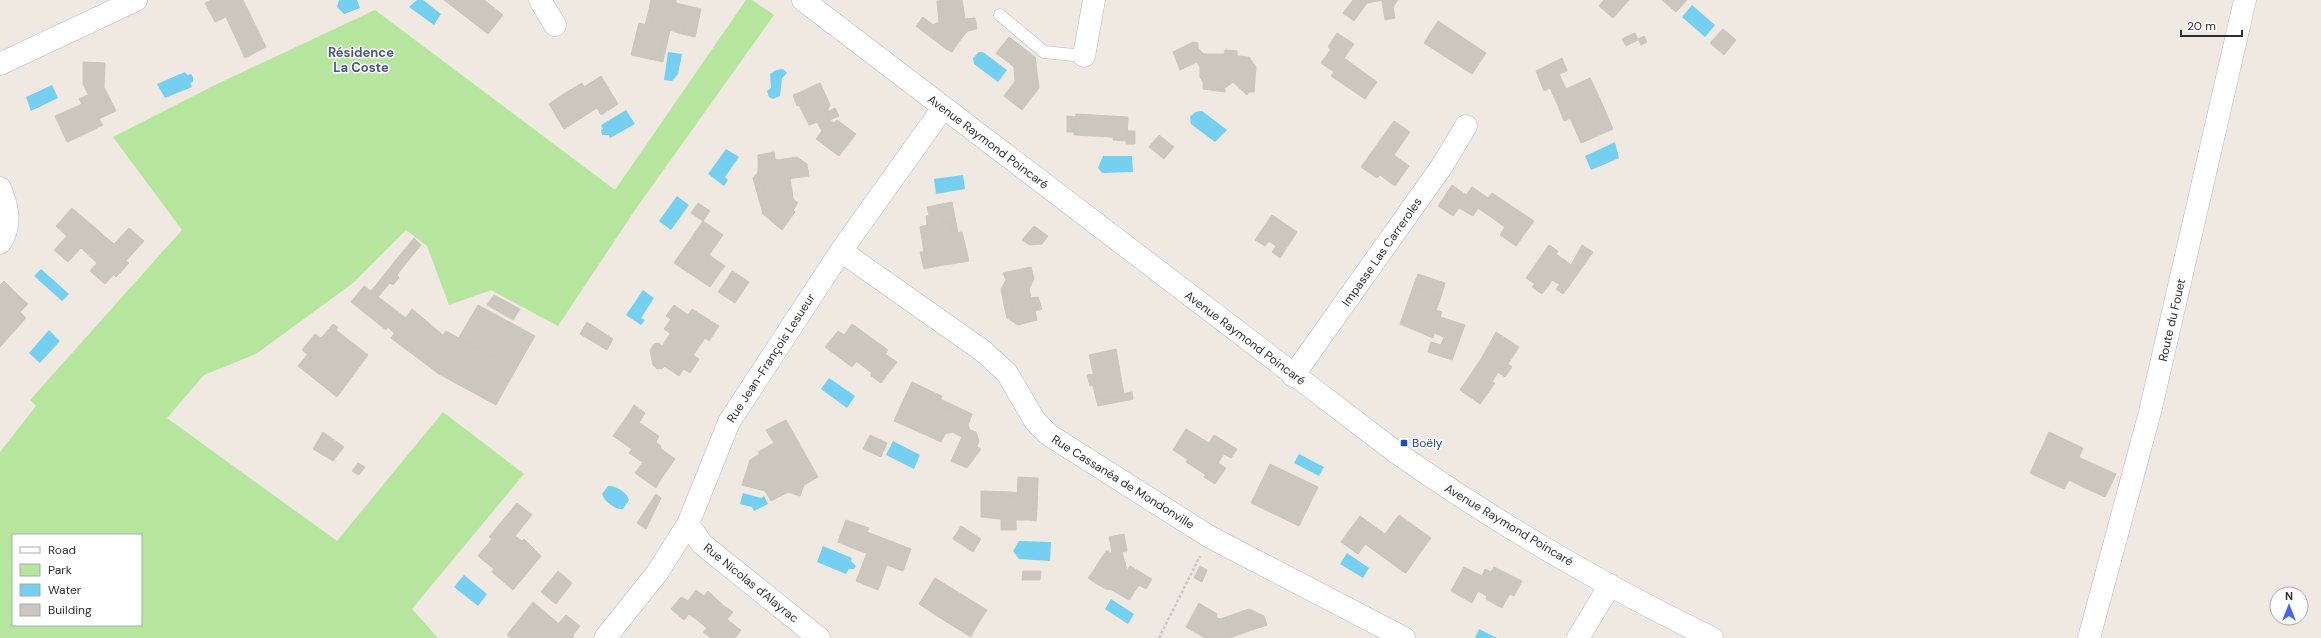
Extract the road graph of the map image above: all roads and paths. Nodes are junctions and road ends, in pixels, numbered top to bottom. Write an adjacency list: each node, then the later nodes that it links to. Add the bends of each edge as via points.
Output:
1 (136, 0): 9 (street)
2 (540, 0): 7 (street)
3 (803, 0): 10 (street, Avenue Raymond Poincaré)
4 (1094, 0): 8 (street)
5 (2245, 0): 25 (street, Route du Fouet, via 2150,412)
6 (1000, 15): 8 (lane, via 1044,52)
7 (555, 25)
8 (1084, 56)
9 (0, 64)
10 (943, 108): 14 (street, Rue Jean-François Lesueur); 15 (street, Avenue Raymond Poincaré)
11 (1466, 126): 15 (street, Impasse Las Carreroles, via 1442,166)
12 (0, 188): 13 (street, via 7,204 8,220 5,237)
13 (0, 244)
14 (841, 251): 16 (street, Rue Jean-François Lesueur, via 729,422); 17 (street, Rue Cassanéa de Mondonville, via 983,351 1007,373 1036,421 1049,435)
15 (1294, 376): 18 (street, Avenue Raymond Poincaré, via 1479,510)
16 (688, 524): 19 (street, Rue Jean-François Lesueur, via 657,573); 20 (street, Rue Nicolas d'Alayrac, via 702,544)
17 (1210, 537): 21 (path); 22 (street, Rue Cassanéa de Mondonville)
18 (1610, 585): 23 (street); 24 (street, Avenue Raymond Poincaré)
19 (605, 638)
20 (819, 638)
21 (1159, 638)
22 (1404, 638)
23 (1578, 638)
24 (1712, 638)
25 (2089, 638)

